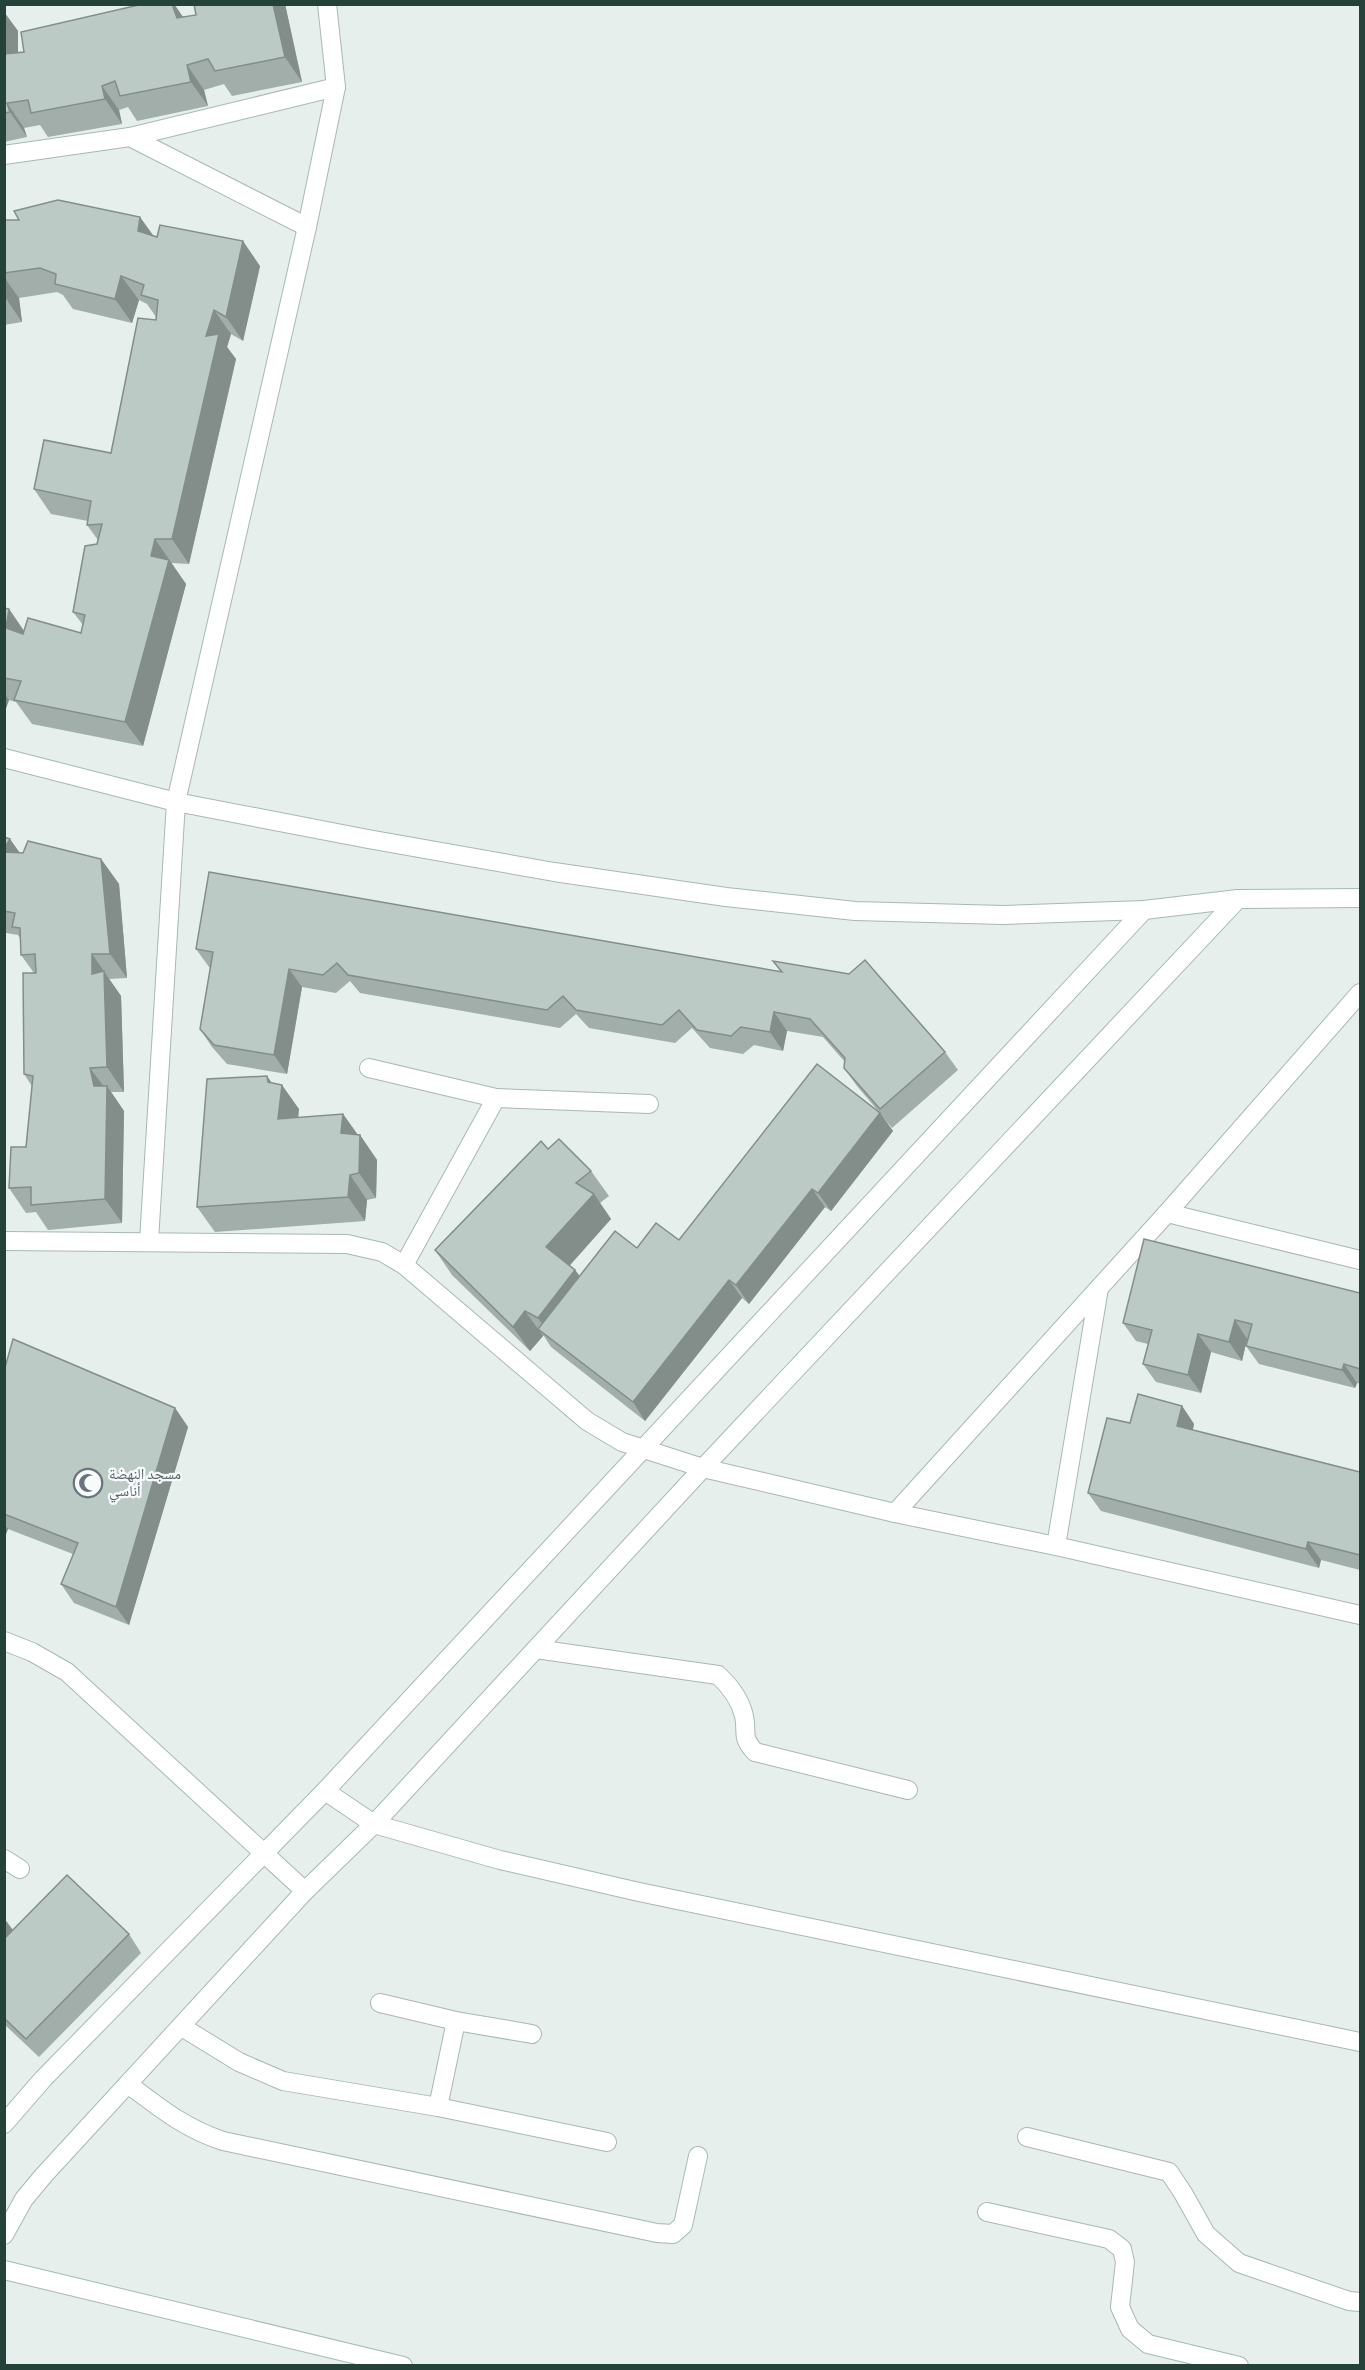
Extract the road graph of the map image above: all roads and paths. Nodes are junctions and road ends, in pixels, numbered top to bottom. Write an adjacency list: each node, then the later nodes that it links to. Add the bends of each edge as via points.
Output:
1 (327, 4): 2 (street)
2 (336, 87): 3 (street); 5 (street)
3 (130, 137): 4 (street); 5 (street)
4 (4, 155)
5 (307, 227): 7 (street)
6 (4, 758): 7 (street)
7 (176, 802): 10 (street, via 554,872 726,897 855,911 1004,915); 17 (street)
8 (1360, 898): 9 (street)
9 (1239, 899): 10 (street); 22 (street)
10 (1144, 910): 21 (street)
11 (1360, 993): 15 (street)
12 (369, 1068): 13 (street)
13 (496, 1098): 14 (street); 19 (street)
14 (649, 1104)
15 (1167, 1213): 18 (street); 20 (street)
16 (4, 1241): 17 (street)
17 (149, 1241): 19 (street, via 346,1244 381,1252)
18 (1360, 1260)
19 (404, 1265): 21 (street, via 587,1421 622,1442)
20 (1099, 1288): 23 (street); 24 (street)
21 (643, 1449): 22 (street); 29 (street)
22 (704, 1468): 23 (street); 27 (street)
23 (895, 1513): 24 (street)
24 (1056, 1546): 25 (street)
25 (1360, 1615)
26 (4, 1641): 31 (street, via 67,1672)
27 (536, 1649): 28 (street, via 718,1675 732,1687 744,1716 745,1741 755,1752); 30 (street)
28 (908, 1790)
29 (326, 1791): 30 (street); 31 (street)
30 (374, 1824): 32 (street); 37 (street, via 500,1860 639,1892)
31 (263, 1853): 32 (street); 40 (street)
32 (305, 1891): 35 (street)
33 (380, 2003): 34 (street)
34 (456, 2020): 36 (street); 39 (street)
35 (182, 2027): 38 (street); 39 (street, via 239,2062 283,2081)
36 (532, 2034)
37 (1360, 2042)
38 (128, 2084): 43 (street, via 181,2123 223,2141 657,2233 673,2234 683,2225); 45 (street, via 24,2199)
39 (438, 2107): 42 (street)
40 (5, 2122)
41 (1027, 2138): 47 (street, via 1169,2172 1206,2234 1239,2263)
42 (607, 2142)
43 (698, 2156)
44 (987, 2212): 49 (street, via 1109,2239 1122,2249 1125,2262 1120,2307 1130,2329 1148,2344)
45 (4, 2235)
46 (4, 2270): 48 (street)
47 (1360, 2302)
48 (403, 2366)
49 (1239, 2366)

